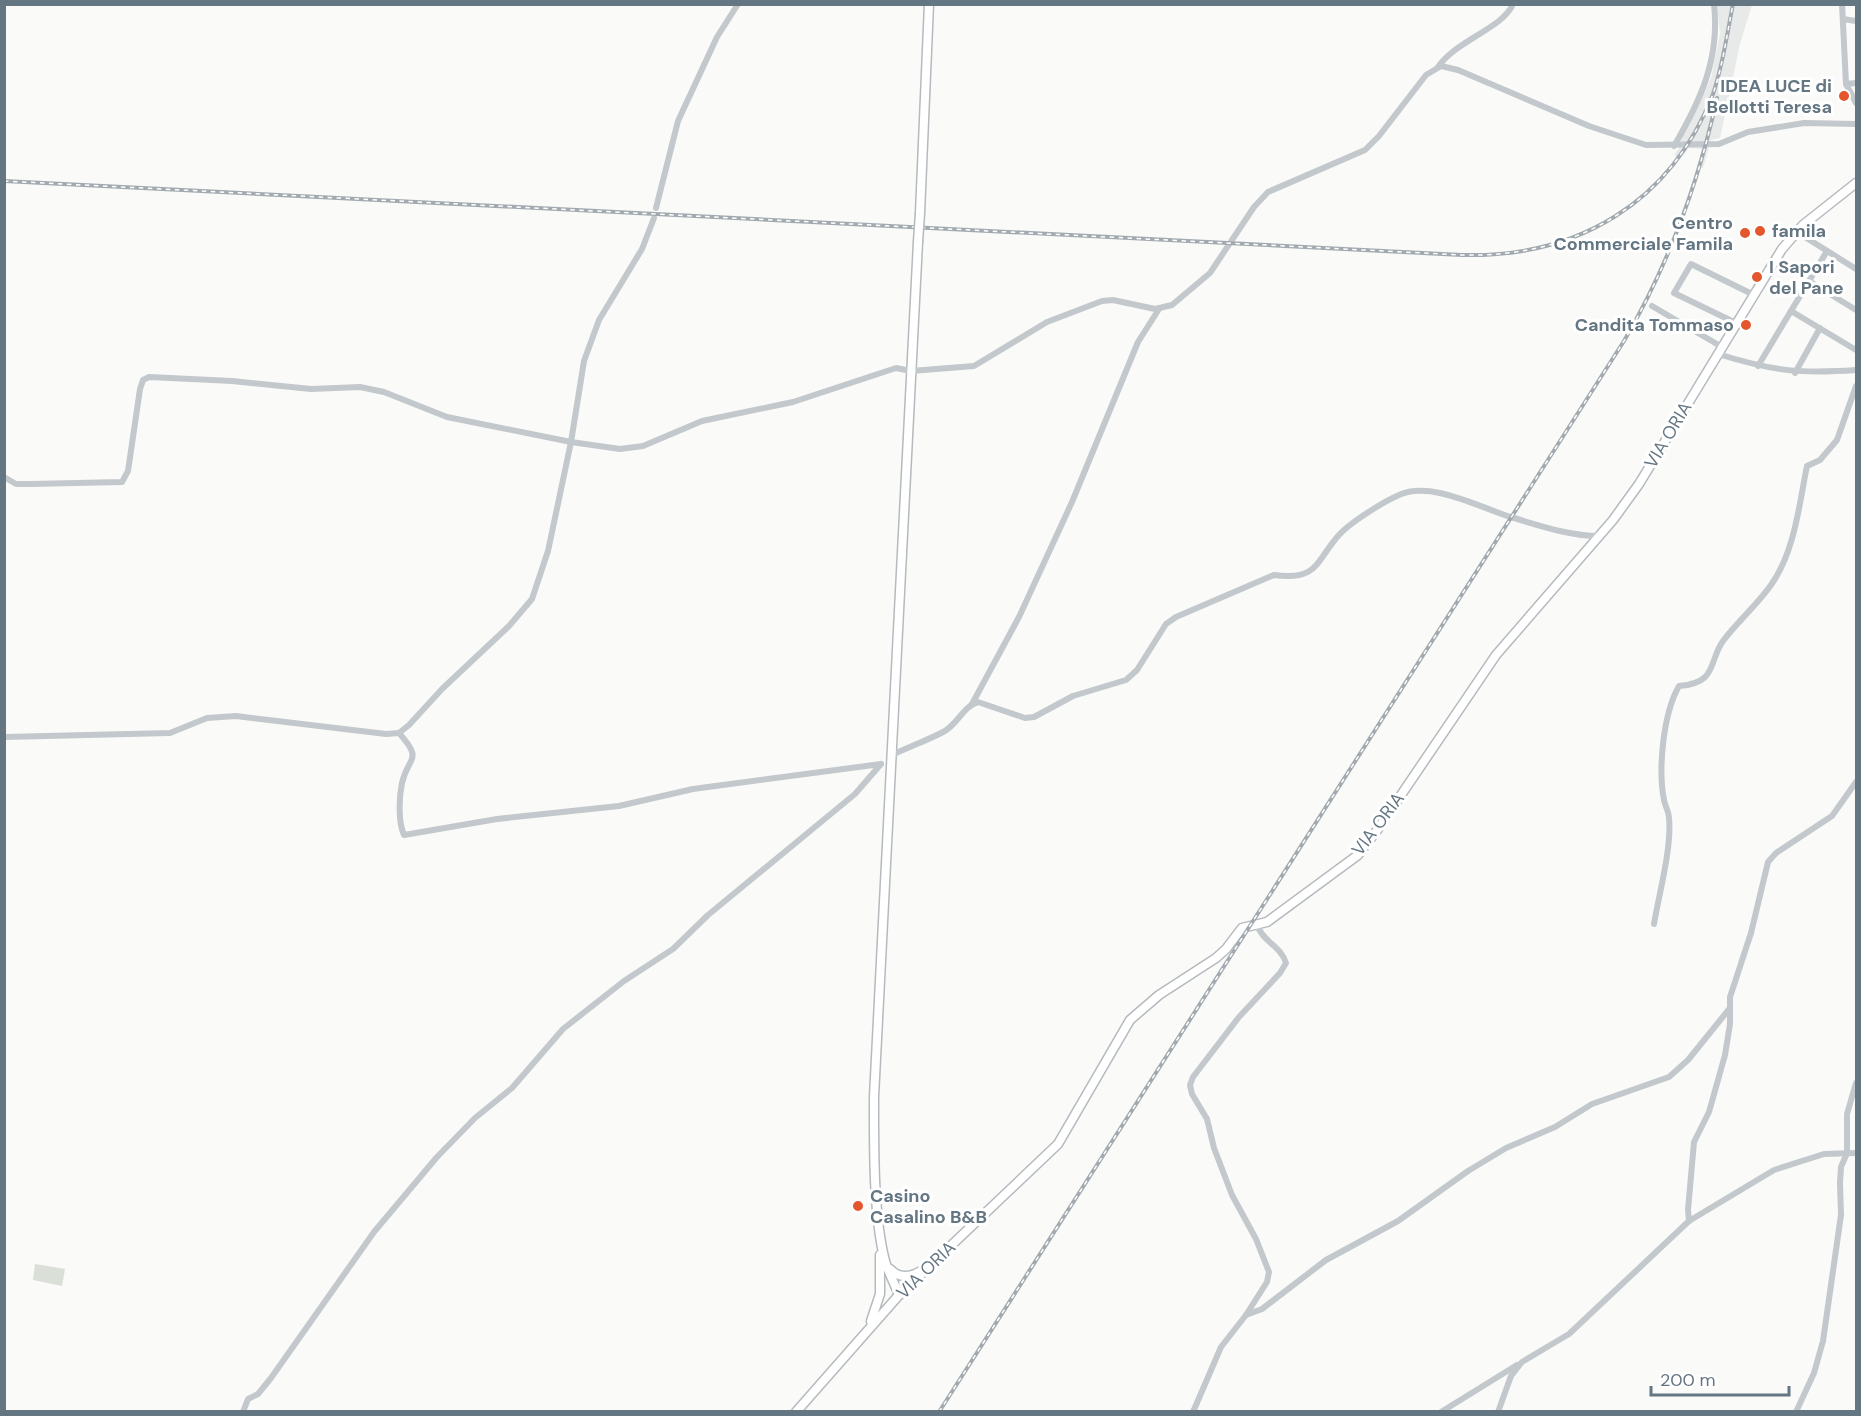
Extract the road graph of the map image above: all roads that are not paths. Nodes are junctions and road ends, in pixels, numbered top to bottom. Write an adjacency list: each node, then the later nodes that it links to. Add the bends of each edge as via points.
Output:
1 (738, 4): 15 (street, via 717,37 678,121)
2 (929, 4): 32 (main road, bridge)
3 (1513, 4): 8 (street, via 1501,19 1447,55)
4 (1714, 4): 13 (street, via 1716,44 1707,80)
5 (1842, 4): 6 (street)
6 (1843, 19): 7 (street); 10 (street)
7 (1857, 21)
8 (1438, 67): 13 (street, via 1458,70 1626,140); 23 (street, via 1421,81 1365,150 1268,192 1210,273 1184,296)
9 (1857, 83): 10 (street)
10 (1846, 84): 11 (street)
11 (1857, 103)
12 (1857, 124): 13 (street, via 1804,123 1749,132 1719,144)
13 (1674, 146)
14 (1857, 183): 17 (main road, VIA ORIA)
15 (657, 208)
16 (654, 218): 35 (street, via 642,249 599,320 584,361)
17 (1797, 232): 18 (street); 21 (main road, VIA ORIA)
18 (1827, 251): 19 (street); 20 (street)
19 (1857, 269)
20 (1809, 281): 24 (street); 25 (street)
21 (1754, 295): 26 (main road, VIA ORIA); 26 (street, via 1691,264 1674,293)
22 (1652, 306): 29 (street)
23 (1159, 309): 32 (street, via 1102,301 1047,322 974,366); 38 (street, via 1138,342 1019,617)
24 (1857, 310)
25 (1791, 311): 27 (street); 30 (street)
26 (1736, 323): 29 (main road, VIA ORIA)
27 (1820, 328): 28 (street); 33 (street)
28 (1857, 350)
29 (1720, 351): 30 (street); 37 (main road, VIA ORIA, via 1639,484)
30 (1758, 366): 33 (street)
31 (1857, 370): 33 (street)
32 (911, 371): 35 (street, via 896,368 793,402 702,421 643,446 620,449); 41 (main road)
33 (1795, 373)
34 (1857, 386): 44 (street, via 1837,440 1820,459 1807,466 1797,521 1772,584 1722,643 1714,667 1704,678 1679,686 1674,695 1662,754 1669,835)
35 (571, 442): 36 (street, via 447,417 384,392 360,387 311,388 149,377 140,389 128,471 122,482 16,484); 39 (street, via 548,551 532,599)
36 (4, 477)
37 (1599, 536): 38 (street, via 1582,536 1522,520 1446,495 1400,494 1338,536 1318,565 1304,576 1274,574 1176,617 1166,624 1137,670 1126,680 1073,696 1034,717 1025,718 978,702); 45 (main road, VIA ORIA, via 1496,655 1358,855 1289,907)
38 (972, 704): 41 (street, via 946,730)
39 (399, 733): 40 (street, via 376,734 236,716 207,718 170,733); 42 (street, via 414,759 402,782 400,827 404,835)
40 (4, 737)
41 (891, 757): 42 (street); 50 (main road, via 874,1096)
42 (881, 764): 59 (street, via 855,794 708,915 673,949 563,1029 512,1088 475,1118 374,1232 271,1378 258,1394 248,1399)
43 (1857, 782): 46 (street, via 1832,816 1768,862)
44 (1654, 924)
45 (1257, 925): 53 (main road, VIA ORIA, via 1242,928 1216,958 1159,995 1130,1020 1058,1144); 56 (street, via 1260,934 1283,953 1286,963 1239,1017 1190,1085 1208,1119 1214,1148 1232,1195 1269,1272)
46 (1730, 1008): 51 (street, via 1725,1055 1708,1112 1694,1142); 56 (street, via 1702,1045 1669,1077 1592,1104 1555,1127 1506,1148 1398,1221 1326,1260 1262,1309)
47 (1857, 1083): 48 (street, via 1847,1114)
48 (1847, 1153): 49 (street); 51 (street, via 1824,1154 1774,1170); 64 (street, via 1841,1167 1841,1215 1823,1341)
49 (1857, 1153)
50 (877, 1192): 52 (main road); 54 (main road)
51 (1689, 1221): 58 (street, via 1569,1334)
52 (885, 1261): 53 (main road, via 892,1272 901,1276 910,1276); 55 (main road)
53 (929, 1266): 55 (main road, VIA ORIA)
54 (881, 1280): 55 (main road, via 887,1293); 57 (main road, via 878,1304)
55 (898, 1297): 57 (main road, VIA ORIA)
56 (1246, 1315): 61 (street, via 1221,1347)
57 (867, 1329): 60 (main road, VIA ORIA)
58 (1522, 1362): 62 (street); 63 (street, via 1510,1376)
59 (243, 1412)
60 (796, 1412)
61 (1193, 1412)
62 (1441, 1412)
63 (1498, 1412)
64 (1796, 1412)

